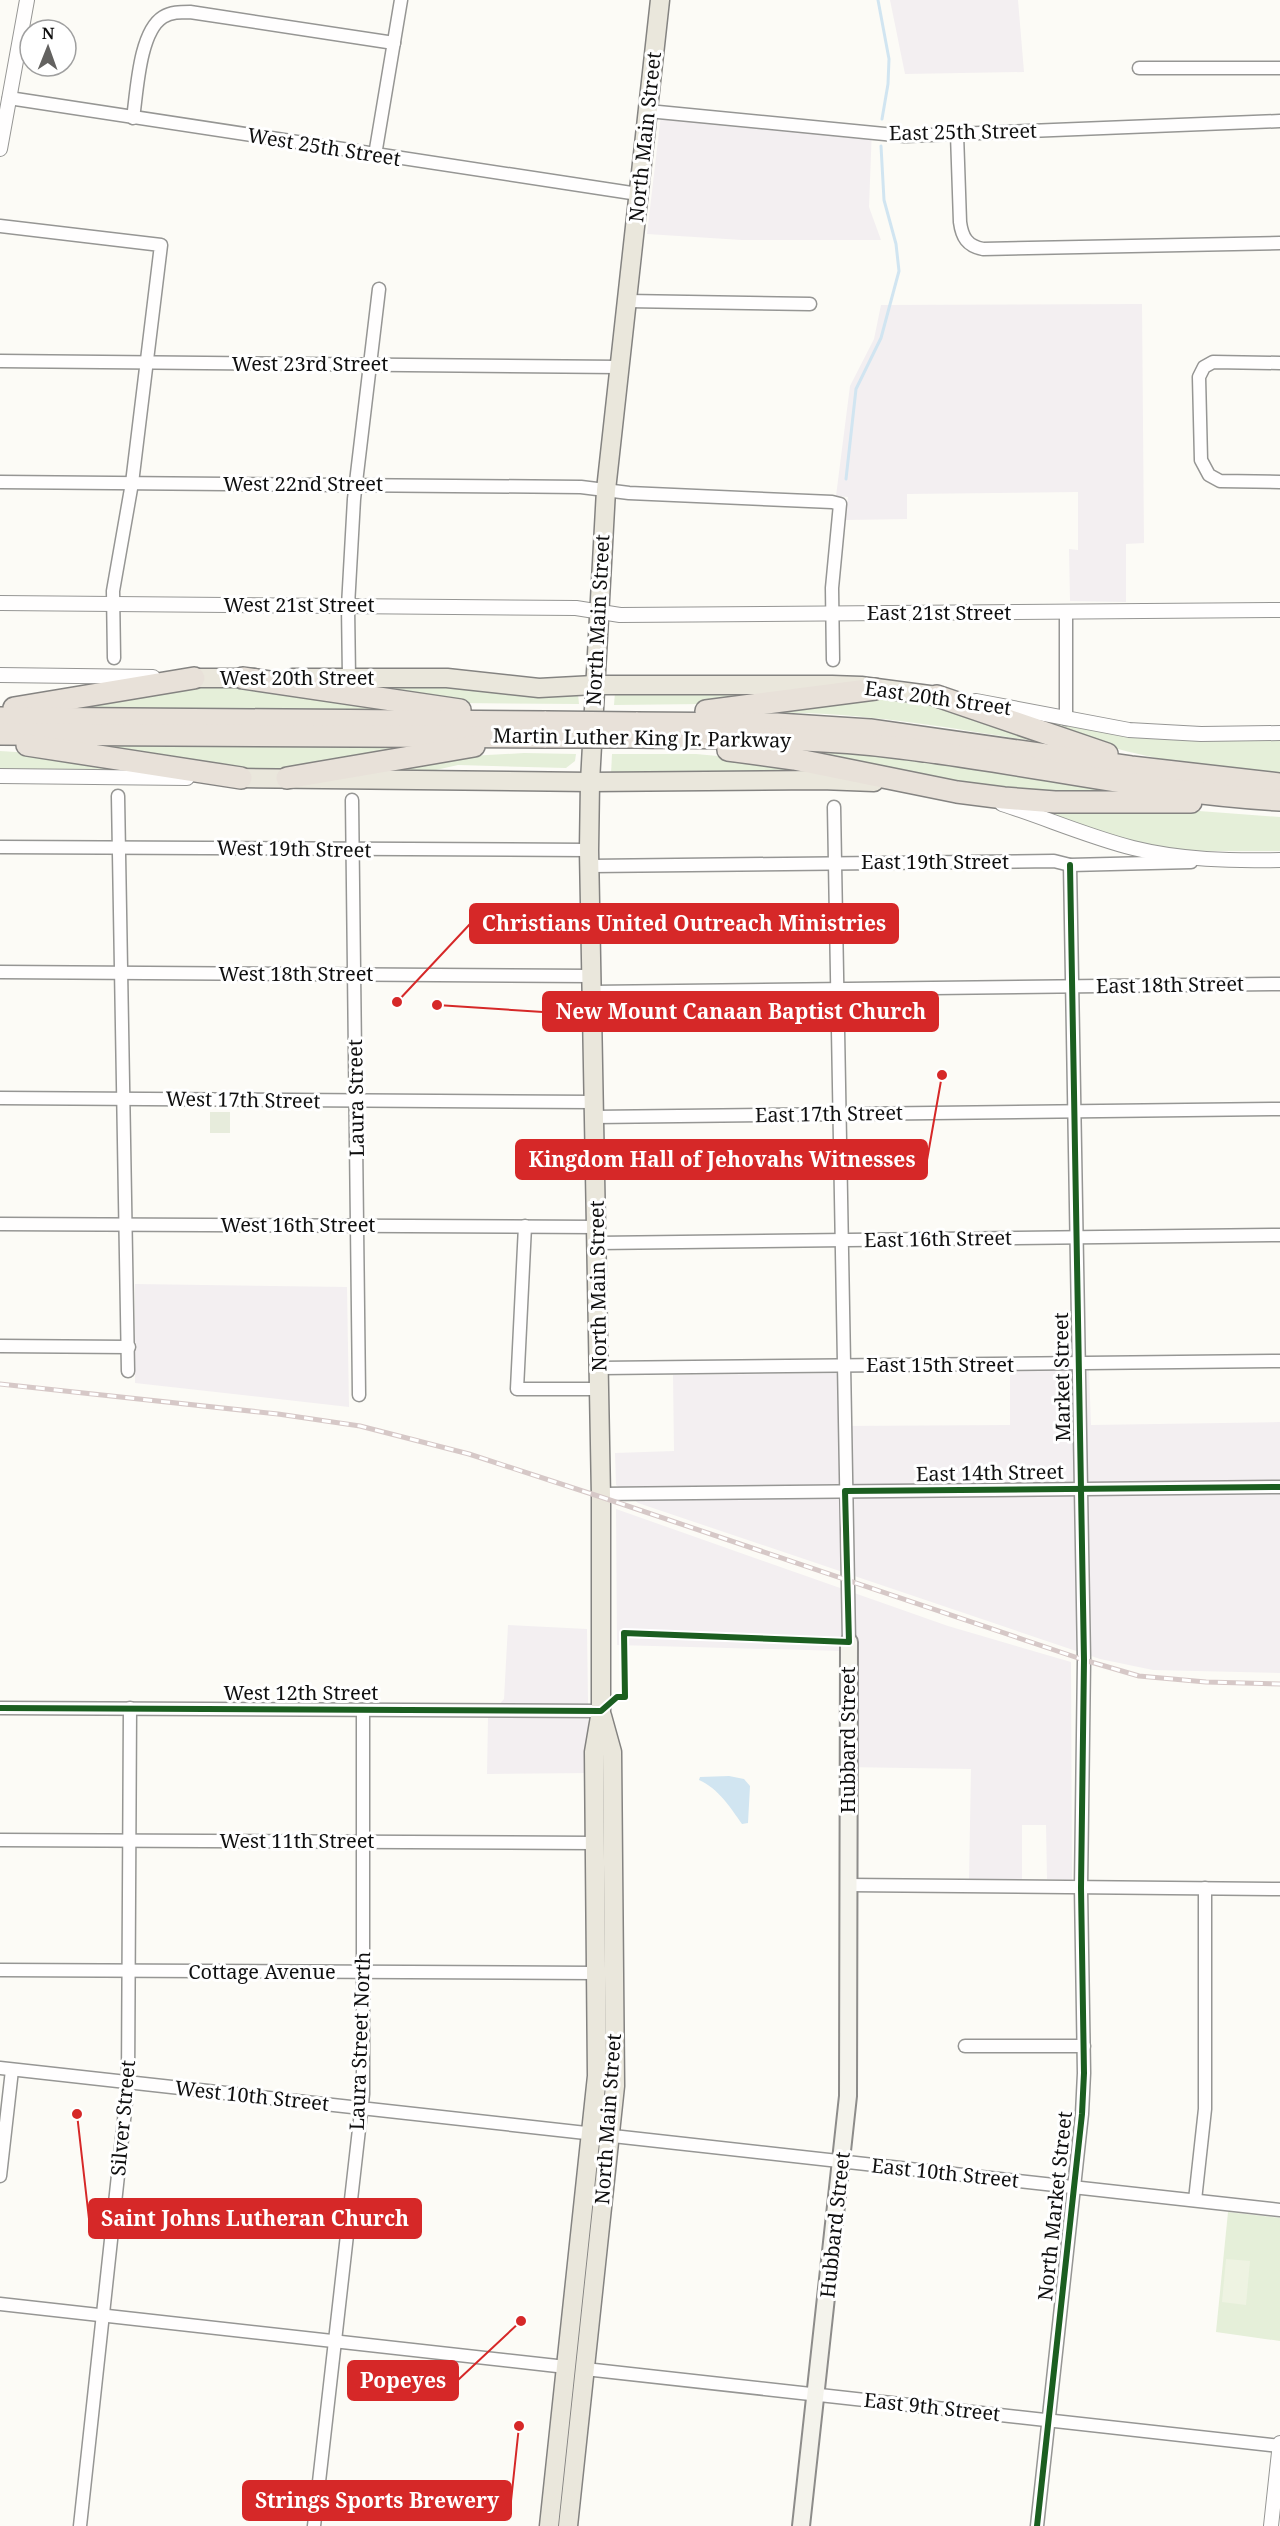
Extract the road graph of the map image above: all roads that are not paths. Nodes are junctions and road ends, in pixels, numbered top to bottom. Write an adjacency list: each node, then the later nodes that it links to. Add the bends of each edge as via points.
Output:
1 (27, 0): 7 (street)
2 (401, 0): 4 (street)
3 (660, 0): 8 (main road, North Main Street)
4 (394, 43): 9 (street, via 177,12 164,16 145,43); 13 (street)
5 (1139, 68): 6 (street)
6 (1280, 68)
7 (6, 102): 9 (street, West 25th Street); 12 (street)
8 (648, 111): 11 (street, East 25th Street, via 906,136); 14 (main road, North Main Street)
9 (133, 118): 13 (street, West 25th Street)
10 (1280, 121): 11 (street, East 25th Street)
11 (957, 134): 16 (street, via 960,222 962,234 974,247)
12 (0, 148)
13 (375, 155): 14 (street, West 25th Street)
14 (639, 194): 18 (main road, North Main Street)
15 (0, 226): 21 (street, via 161,245)
16 (1280, 243)
17 (379, 289): 23 (street)
18 (627, 301): 19 (street); 24 (main road, North Main Street)
19 (810, 304)
20 (0, 361): 21 (street, West 23rd Street)
21 (147, 362): 23 (street, West 23rd Street); 27 (street)
22 (1280, 363): 26 (street, via 1213,362 1204,367 1199,377 1201,460 1209,475 1220,481)
23 (371, 364): 24 (street, West 23rd Street); 28 (street)
24 (620, 367): 29 (main road, North Main Street)
25 (0, 482): 27 (street, West 22nd Street)
26 (1280, 482)
27 (132, 483): 28 (street, West 22nd Street); 31 (street)
28 (356, 484): 29 (street, West 22nd Street); 32 (street)
29 (606, 490): 34 (main road, North Main Street); 36 (street, West 22nd Street, via 840,504)
30 (0, 603): 31 (street, West 21st Street)
31 (114, 604): 32 (street, West 21st Street); 37 (street)
32 (348, 606): 34 (street, West 21st Street, via 576,608); 42 (street)
33 (1280, 610): 35 (street, East 21st Street)
34 (597, 612): 36 (street, East 21st Street); 43 (main road, North Main Street)
35 (1066, 612): 36 (street, East 21st Street); 48 (street)
36 (831, 614): 38 (street)
37 (114, 658)
38 (832, 660)
39 (0, 675): 40 (street, West 20th Street)
40 (194, 678): 41 (main road, West 20th Street); 46 (highway)
41 (243, 678): 42 (main road, West 20th Street); 49 (highway, via 498,713)
42 (349, 678): 43 (main road, West 20th Street, via 447,678 539,688)
43 (594, 685): 44 (main road, East 20th Street, via 832,685); 58 (main road, North Main Street)
44 (875, 689): 45 (main road, East 20th Street); 50 (highway, via 676,713)
45 (937, 696): 48 (street, East 20th Street); 54 (highway, via 1116,756)
46 (0, 710)
47 (0, 718): 49 (highway, Martin Luther King Jr. Parkway)
48 (1066, 719): 51 (street, East 20th Street, via 1157,733)
49 (542, 727): 50 (highway, Martin Luther King Jr. Parkway, bridge); 52 (highway, Martin Luther King Jr. Parkway); 57 (highway, via 481,745)
50 (639, 727): 54 (highway, Martin Luther King Jr. Parkway, via 777,724 870,730); 59 (highway, Martin Luther King Jr. Parkway, via 873,745 1167,788); 60 (highway)
51 (1280, 733)
52 (0, 734)
53 (0, 741): 56 (highway)
54 (1131, 768): 59 (highway, Martin Luther King Jr. Parkway)
55 (0, 776): 56 (street)
56 (241, 778): 57 (main road)
57 (286, 778): 58 (main road)
58 (590, 782): 60 (main road, via 833,780); 67 (main road, North Main Street)
59 (1270, 791): 60 (highway, via 1166,803 1055,802)
60 (957, 792): 69 (street, via 1125,846 1174,856)
61 (118, 796): 65 (street)
62 (352, 800): 66 (street, Laura Street)
63 (834, 807): 70 (street, Hubbard Street)
64 (0, 847): 65 (street, West 19th Street)
65 (119, 847): 66 (street, West 19th Street); 73 (street)
66 (353, 850): 67 (street, West 19th Street); 74 (street, Laura Street)
67 (589, 858): 70 (street, East 19th Street); 75 (main road, North Main Street)
68 (1280, 860): 69 (street, East 19th Street)
69 (1239, 861): 71 (street, East 19th Street)
70 (835, 863): 71 (street, East 19th Street, via 1054,861); 78 (street, Hubbard Street)
71 (1070, 865): 77 (street, Market Street)
72 (0, 972): 73 (street, West 18th Street)
73 (121, 973): 74 (street, West 18th Street); 80 (street)
74 (354, 974): 75 (street, West 18th Street); 81 (street, Laura Street)
75 (592, 984): 78 (street, East 18th Street); 82 (main road, North Main Street)
76 (1280, 984): 77 (street, East 18th Street)
77 (1071, 986): 78 (street, East 18th Street); 84 (street, Market Street)
78 (837, 989): 85 (street, Hubbard Street)
79 (0, 1098): 80 (street, West 17th Street)
80 (123, 1098): 81 (street, West 17th Street); 87 (street)
81 (357, 1101): 82 (street, West 17th Street); 88 (street, Laura Street)
82 (594, 1109): 85 (street, East 17th Street); 90 (main road, North Main Street)
83 (1280, 1109): 84 (street, East 17th Street)
84 (1074, 1112): 85 (street, East 17th Street); 92 (street, Market Street)
85 (840, 1114): 93 (street, Hubbard Street)
86 (0, 1224): 87 (street, West 16th Street)
87 (126, 1224): 88 (street, West 16th Street); 95 (street)
88 (358, 1225): 89 (street, West 16th Street); 102 (street, Laura Street)
89 (525, 1226): 90 (street, West 16th Street); 101 (street, via 517,1389)
90 (597, 1235): 93 (street, East 16th Street); 99 (main road, North Main Street)
91 (1280, 1235): 92 (street, East 16th Street)
92 (1076, 1237): 93 (street, East 16th Street); 97 (street, Market Street)
93 (842, 1240): 98 (street, Hubbard Street)
94 (0, 1347): 95 (street)
95 (129, 1347): 100 (street)
96 (1280, 1361): 97 (street, East 15th Street)
97 (1078, 1363): 98 (street, East 15th Street); 104 (street, Market Street)
98 (844, 1365): 99 (street, East 15th Street); 105 (street, Hubbard Street)
99 (600, 1368): 101 (main road, North Main Street)
100 (128, 1371)
101 (600, 1389): 106 (main road, North Main Street)
102 (359, 1395)
103 (1280, 1487): 104 (street, East 14th Street)
104 (1080, 1489): 105 (street, East 14th Street); 117 (street, Market Street, via 1084,1660)
105 (845, 1491): 106 (street, East 14th Street); 107 (street, Hubbard Street)
106 (601, 1494): 111 (main road, North Main Street)
107 (849, 1642): 116 (main road, Hubbard Street)
108 (0, 1708): 109 (street, West 12th Street)
109 (130, 1708): 110 (street, West 12th Street); 113 (street, Silver Street)
110 (363, 1710): 111 (street, West 12th Street); 114 (street, Laura Street North)
111 (601, 1711): 115 (main road, North Main Street, via 594,1752); 130 (main road, North Main Street, via 612,1752 616,2062)
112 (0, 1840): 113 (street, West 11th Street)
113 (130, 1840): 114 (street, West 11th Street); 121 (street, Silver Street)
114 (363, 1841): 115 (street, West 11th Street); 122 (street, Laura Street North)
115 (594, 1843): 123 (main road, North Main Street)
116 (848, 1886): 117 (street); 131 (main road, Hubbard Street, via 849,2080)
117 (1081, 1888): 118 (street); 125 (street, North Market Street)
118 (1205, 1888): 119 (street); 134 (street, via 1206,2100)
119 (1280, 1889)
120 (0, 1971): 121 (street, Cottage Avenue)
121 (129, 1971): 122 (street, Cottage Avenue); 127 (street, Silver Street)
122 (363, 1972): 123 (street, Cottage Avenue); 128 (street, Laura Street North)
123 (596, 1973): 129 (main road, North Main Street, via 597,2076)
124 (965, 2046): 125 (street)
125 (1084, 2046): 133 (street, North Market Street)
126 (6, 2069): 127 (street, West 10th Street); 132 (street)
127 (128, 2083): 128 (street, West 10th Street); 137 (street, Silver Street)
128 (361, 2108): 129 (street, West 10th Street); 138 (street, Laura Street North)
129 (592, 2134): 130 (street, West 10th Street); 139 (main road, North Main Street)
130 (611, 2136): 131 (street, East 10th Street); 140 (main road, North Main Street)
131 (841, 2162): 133 (street, East 10th Street); 141 (main road, Hubbard Street)
132 (0, 2176)
133 (1074, 2187): 134 (street, East 10th Street); 142 (street, North Market Street)
134 (1195, 2200): 135 (street, East 10th Street)
135 (1280, 2210)
136 (0, 2304): 137 (street)
137 (102, 2316): 138 (street); 144 (street, Silver Street)
138 (335, 2341): 139 (street); 145 (street, Laura Street North)
139 (566, 2367): 146 (main road, North Main Street)
140 (585, 2369): 141 (street, East 9th Street); 147 (main road, North Main Street)
141 (816, 2395): 142 (street, East 9th Street); 148 (main road, Hubbard Street)
142 (1048, 2420): 143 (street, East 9th Street); 149 (street, North Market Street)
143 (1280, 2445): 150 (street)
144 (80, 2526)
145 (314, 2526)
146 (549, 2526)
147 (568, 2526)
148 (801, 2526)
149 (1037, 2526)
150 (1271, 2526)

